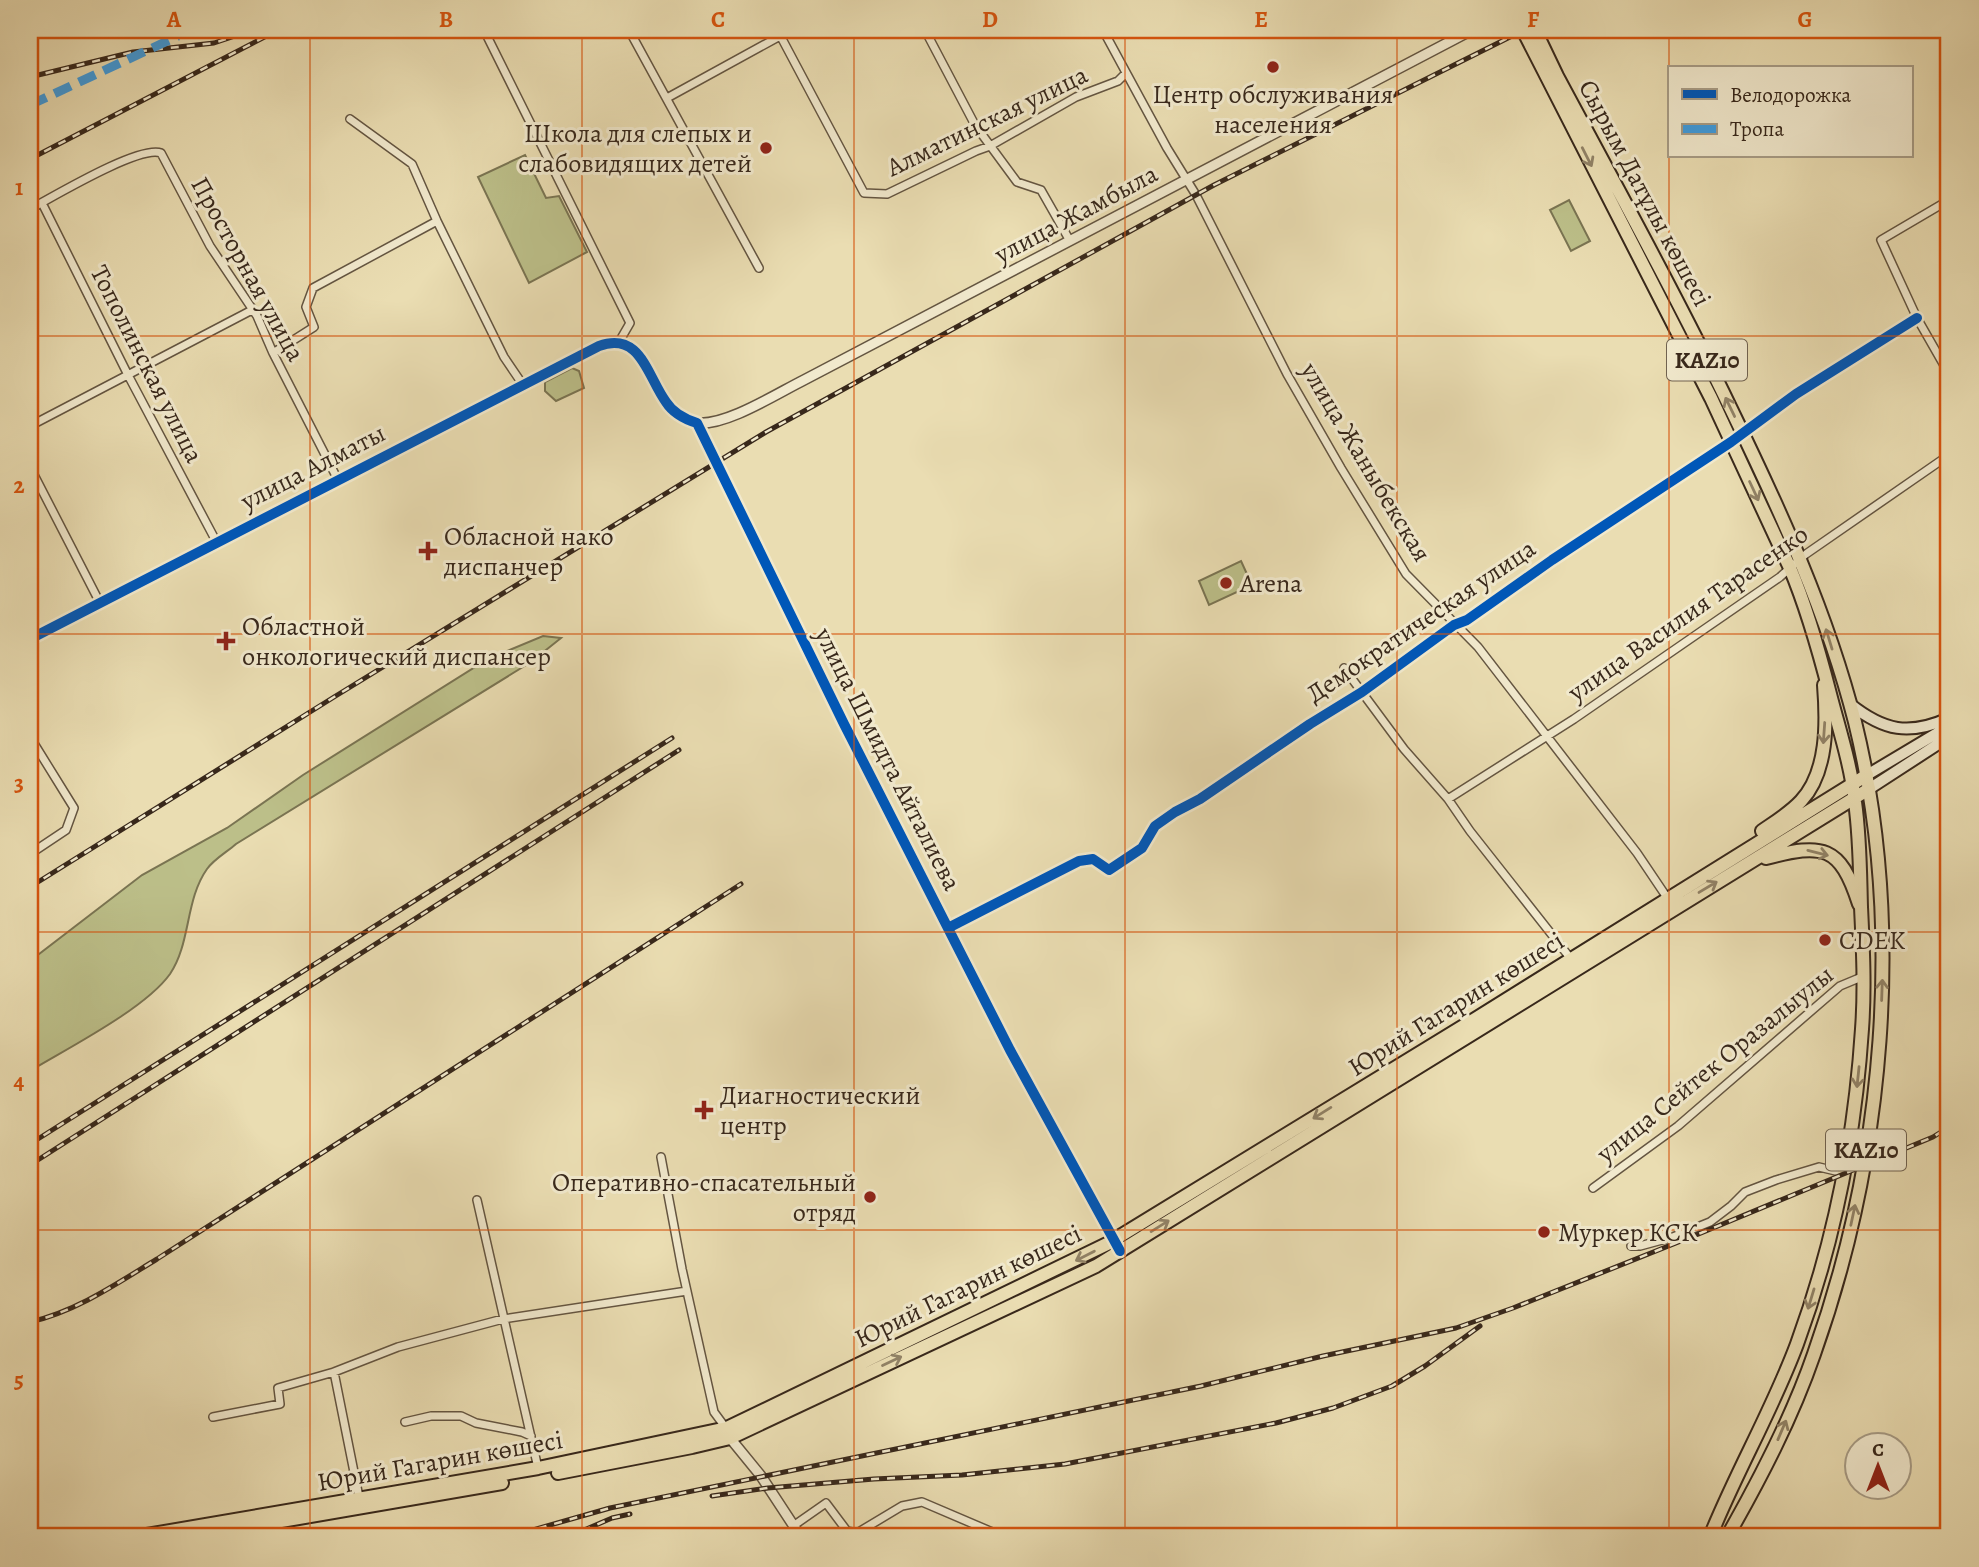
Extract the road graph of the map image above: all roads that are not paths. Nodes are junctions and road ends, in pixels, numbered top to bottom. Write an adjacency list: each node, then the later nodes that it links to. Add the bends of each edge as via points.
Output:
1 (484, 30): 23 (street, via 630,323)
2 (629, 30): 11 (street)
3 (791, 30): 9 (street)
4 (925, 30): 13 (street)
5 (1103, 30): 10 (street, улица Жаныбекская)
6 (1472, 30): 14 (street, улица Жамбыла)
7 (1524, 30): 32 (main road, Сырым Датұлы көшесі / KAZ10, one-way to 32)
8 (1535, 30): 31 (main road, Сырым Датұлы көшесі / KAZ10, one-way to 8)
9 (780, 35): 11 (street); 13 (street, Алматинская улица, via 864,193 887,194)
10 (1126, 73): 13 (street, Алматинская улица); 14 (street, улица Жаныбекская)
11 (667, 99): 20 (street)
12 (350, 119): 18 (street, via 412,164)
13 (990, 146): 19 (street, via 1017,182 1041,190)
14 (1186, 180): 19 (street, улица Жамбыла); 40 (street, улица Жаныбекская, via 1348,480 1406,574)
15 (1949, 200): 22 (street, via 1881,240)
16 (42, 203): 17 (street); 21 (street, Просторная улица, via 128,158 154,150 161,153 205,236); 26 (street, Тополинская улица)
17 (30, 209)
18 (437, 221): 24 (street, via 313,288 306,307 314,327); 28 (street, via 504,357)
19 (1070, 241): 29 (street, улица Жамбыла, via 725,419)
20 (760, 268)
21 (252, 310): 24 (street, Просторная улица); 26 (street)
22 (1917, 318): 25 (street); 31 (street, Демократическая улица)
23 (620, 342): 28 (street, улица Алматы, via 599,346); 29 (street, улица Шмидта Айталиева, via 639,355 674,412)
24 (273, 353): 35 (street, Просторная улица)
25 (1946, 362): 27 (street)
26 (128, 374): 30 (street); 36 (street, Тополинская улица)
27 (1949, 374)
28 (523, 385): 35 (street, улица Алматы)
29 (696, 423): 62 (street, улица Шмидта Айталиева)
30 (30, 426)
31 (1743, 432): 32 (street, Демократическая улица); 37 (main road, Сырым Датұлы көшесі / KAZ10)
32 (1731, 442): 38 (main road, Сырым Датұлы көшесі / KAZ10, one-way to 38); 40 (street, Демократическая улица)
33 (1949, 455): 37 (street, улица Василия Тарасенко)
34 (30, 467): 39 (street)
35 (338, 480): 36 (street, улица Алматы)
36 (217, 543): 39 (street, улица Алматы)
37 (1801, 559): 38 (street, улица Василия Тарасенко); 45 (main road, Сырым Датұлы көшесі / KAZ10, one-way to 37)
38 (1790, 568): 42 (main road, Сырым Датұлы көшесі / KAZ10); 49 (street, улица Василия Тарасенко)
39 (100, 603): 41 (street, улица Алматы)
40 (1454, 625): 44 (street, Демократическая улица); 49 (street, улица Жаныбекская, via 1478,647)
41 (30, 639)
42 (1823, 665): 52 (main road, Сырым Датұлы көшесі / KAZ10); 57 (main road, one-way to 57, via 1825,737 1815,780 1801,801)
43 (1344, 668): 44 (street)
44 (1362, 692): 54 (street); 62 (street, Демократическая улица, via 1155,826 1142,848 1109,870 1093,859 1079,861)
45 (1850, 704): 46 (main road, via 1877,722 1900,729 1924,729); 51 (main road, Сырым Датұлы көшесі / KAZ10)
46 (1949, 718)
47 (1949, 726): 51 (main road, Юрий Гагарин көшесі)
48 (30, 737): 56 (street, via 74,808 66,830)
49 (1546, 737): 54 (street, улица Василия Тарасенко); 59 (street, улица Жаныбекская)
50 (1949, 737): 53 (main road, Юрий Гагарин көшесі)
51 (1867, 775): 52 (main road, Юрий Гагарин көшесі); 53 (main road, Сырым Датұлы көшесі / KAZ10)
52 (1852, 785): 55 (main road, Сырым Датұлы көшесі / KAZ10); 57 (main road, Юрий Гагарин көшесі)
53 (1870, 789): 55 (main road, Юрий Гагарин көшесі); 60 (main road, Сырым Датұлы көшесі / KAZ10)
54 (1448, 799): 63 (street)
55 (1855, 799): 58 (main road, Юрий Гагарин көшесі); 61 (main road, Сырым Датұлы көшесі / KAZ10)
56 (30, 854)
57 (1734, 858): 59 (main road, Юрий Гагарин көшесі)
58 (1752, 861): 59 (main road, Юрий Гагарин көшесі, one-way to 58); 61 (main road, one-way to 61, via 1798,849 1825,853 1847,872)
59 (1671, 903): 63 (main road, Юрий Гагарин көшесі); 69 (main road, Юрий Гагарин көшесі, one-way to 59)
60 (1881, 909): 61 (main road); 80 (main road, Сырым Датұлы көшесі / KAZ10, one-way to 60, via 1813,1357 1864,1166 1880,1044)
61 (1861, 911): 64 (main road, Сырым Датұлы көшесі / KAZ10)
62 (948, 928): 69 (street, улица Шмидта Айталиева)
63 (1571, 959): 69 (main road, Юрий Гагарин көшесі, one-way to 69)
64 (1864, 976): 66 (main road, Сырым Датұлы көшесі / KAZ10, one-way to 66, via 1853,1127); 67 (street, улица Сейтек Оразалыулы, via 1840,986 1678,1126)
65 (661, 1157): 71 (street)
66 (1844, 1173): 70 (street, via 1819,1167 1776,1180 1745,1192 1710,1222 1673,1237); 79 (main road, Сырым Датұлы көшесі / KAZ10, one-way to 79, via 1797,1343)
67 (1593, 1188)
68 (477, 1200): 72 (street)
69 (1117, 1246): 76 (main road, Юрий Гагарин көшесі, via 1096,1266)
70 (1631, 1246)
71 (687, 1291): 72 (street); 76 (street, via 714,1412)
72 (503, 1319): 73 (street, via 398,1347); 77 (street)
73 (334, 1372): 74 (street, via 278,1388 280,1404); 81 (street)
74 (213, 1417)
75 (405, 1422): 77 (street, via 461,1416)
76 (729, 1433): 78 (main road, Юрий Гагарин көшесі); 81 (main road, Юрий Гагарин көшесі, via 619,1461); 82 (street)
77 (531, 1436): 78 (street)
78 (538, 1468): 81 (main road, Юрий Гагарин көшесі)
79 (1735, 1483): 80 (main road); 87 (main road, Сырым Датұлы көшесі / KAZ10)
80 (1752, 1492): 88 (main road, Сырым Датұлы көшесі / KAZ10)
81 (360, 1503): 83 (main road, Юрий Гагарин көшесі); 84 (main road, Юрий Гагарин көшесі)
82 (793, 1526): 85 (street); 86 (street, via 826,1503 847,1531 857,1534 902,1506 922,1502)
83 (135, 1537)
84 (189, 1537)
85 (801, 1537)
86 (1004, 1537)
87 (1710, 1537)
88 (1727, 1537)

